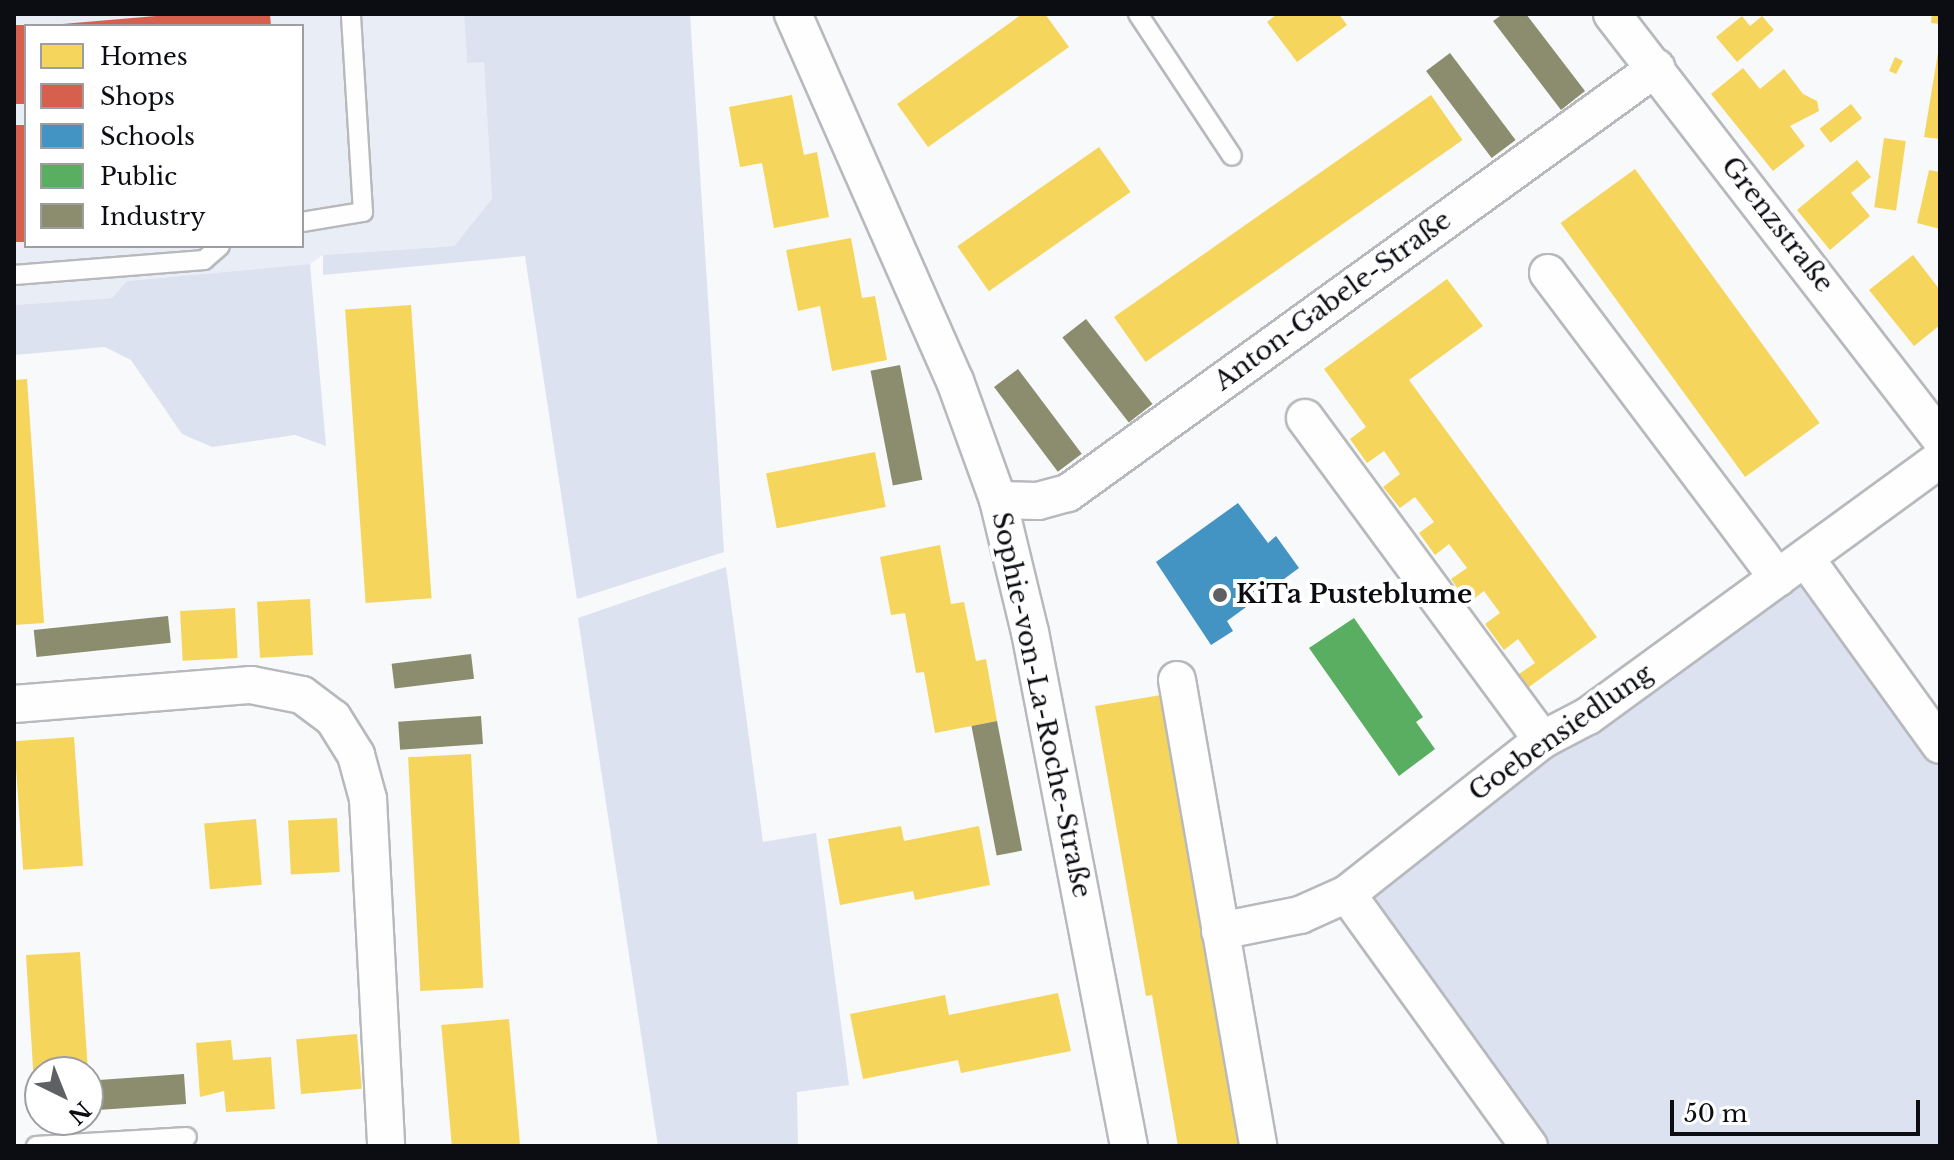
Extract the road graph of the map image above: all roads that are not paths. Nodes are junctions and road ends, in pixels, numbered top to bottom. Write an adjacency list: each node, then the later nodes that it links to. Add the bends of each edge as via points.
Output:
1 (351, 14): 7 (lane, via 363,212)
2 (793, 14): 14 (street, Sophie-von-La-Roche-Straße, via 955,381)
3 (1138, 14): 6 (lane)
4 (1612, 14): 5 (street, Grenzstraße)
5 (1656, 68): 12 (street, Grenzstraße); 14 (street, Anton-Gabele-Straße, via 1068,493 1038,501)
6 (1232, 156)
7 (304, 222)
8 (218, 248): 10 (lane, via 204,260)
9 (1548, 273): 15 (street)
10 (14, 275)
11 (1305, 418): 18 (street)
12 (1940, 438)
13 (1940, 459): 15 (street, Goebensiedlung)
14 (998, 500): 25 (street, Sophie-von-La-Roche-Straße, via 1030,632)
15 (1792, 569): 18 (street, Goebensiedlung, via 1588,716); 19 (street)
16 (1177, 680): 21 (street)
17 (14, 704): 24 (street, via 251,685 302,695 333,718 356,755 368,799)
18 (1542, 740): 20 (street, Goebensiedlung)
19 (1940, 745)
20 (1347, 894): 21 (street, Goebensiedlung, via 1300,915); 27 (street)
21 (1220, 931): 26 (street)
22 (187, 1137): 23 (lane)
23 (36, 1146)
24 (386, 1146)
25 (1129, 1146)
26 (1258, 1146)
27 (1529, 1146)

